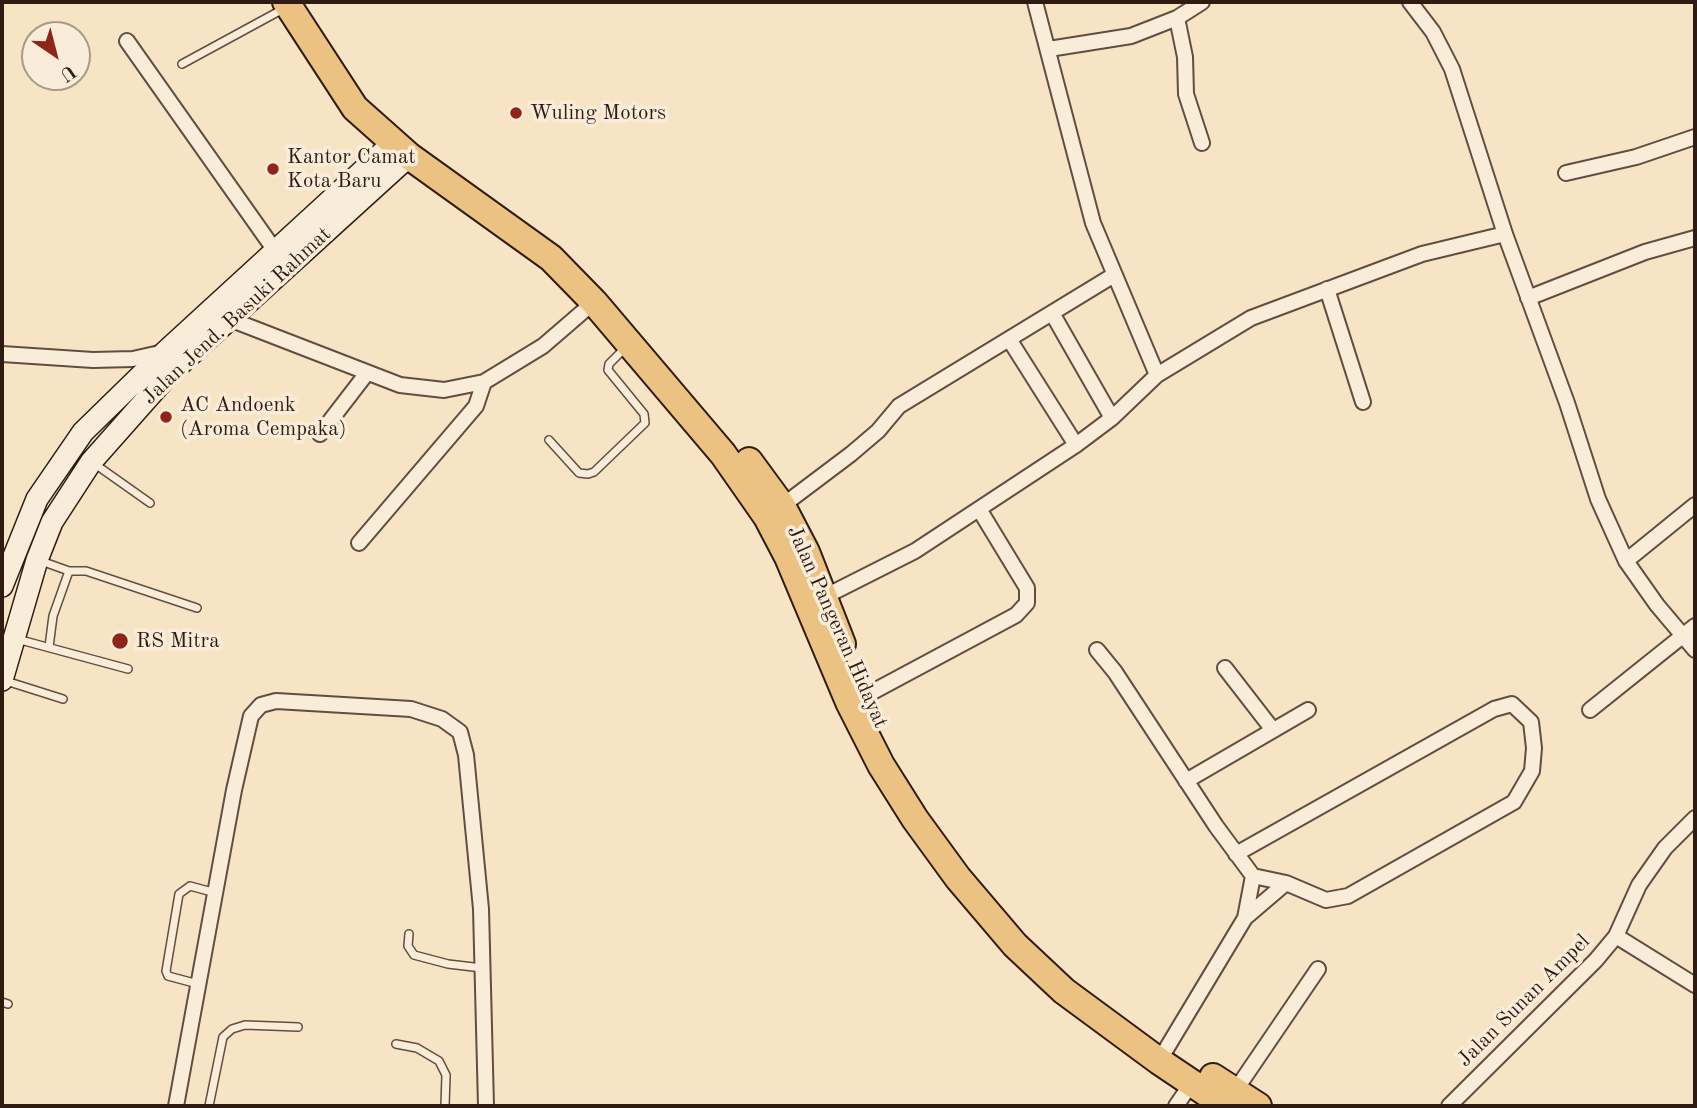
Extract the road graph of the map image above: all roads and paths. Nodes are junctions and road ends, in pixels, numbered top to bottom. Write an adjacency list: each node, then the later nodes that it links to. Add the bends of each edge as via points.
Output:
1 (1035, 2): 7 (street)
2 (1202, 2): 5 (street)
3 (1410, 2): 13 (street, via 1433,32 1452,69)
4 (288, 4): 8 (lane); 11 (highway, Jalan Pangeran Hidayat, via 325,57 340,67)
5 (1177, 18): 7 (street, via 1131,36); 10 (street, via 1186,94)
6 (127, 41): 15 (street)
7 (1049, 49): 16 (street, via 1093,223)
8 (182, 64)
9 (1695, 137): 12 (street)
10 (1202, 143)
11 (406, 144): 15 (main road, Jalan Jend. Basuki Rahmat); 19 (highway, Jalan Pangeran Hidayat, via 551,258); 21 (main road, Jalan Jend. Basuki Rahmat); 37 (highway, Jalan Pangeran Hidayat, via 564,247 738,446)
12 (1566, 173)
13 (1504, 234): 17 (street, via 1422,254); 18 (street)
14 (1695, 238): 18 (street, via 1645,252)
15 (276, 252): 24 (main road, Jalan Jend. Basuki Rahmat)
16 (1114, 275): 20 (street); 27 (street)
17 (1327, 289): 27 (street, via 1251,318); 29 (street)
18 (1528, 298): 41 (street, via 1598,499)
19 (594, 302): 23 (highway, Jalan Pangeran Hidayat); 28 (street, via 543,346)
20 (1052, 313): 22 (street); 30 (street)
21 (232, 320): 26 (street); 34 (main road, Jalan Jend. Basuki Rahmat, via 168,375)
22 (1009, 339): 33 (street); 37 (street, via 899,406 860,447)
23 (630, 343): 32 (lane, via 608,370 644,414 645,423 587,474 579,472); 44 (highway, Jalan Pangeran Hidayat, via 723,454 767,517)
24 (165, 352): 25 (street, via 93,360); 43 (main road, Jalan Jend. Basuki Rahmat, via 83,432 61,463 37,499)
25 (2, 354)
26 (367, 373): 28 (street, via 400,386 444,390); 31 (street)
27 (1157, 375): 30 (street)
28 (484, 382): 39 (street, via 476,406)
29 (1363, 402)
30 (1112, 418): 33 (street)
31 (320, 434)
32 (549, 440)
33 (1076, 446): 38 (street)
34 (92, 462): 35 (lane); 40 (main road, Jalan Jend. Basuki Rahmat, via 52,522)
35 (150, 503)
36 (1695, 505): 41 (street)
37 (782, 506): 44 (highway, Jalan Pangeran Hidayat, via 806,552)
38 (979, 509): 44 (street, via 915,551); 58 (street, via 1027,588 1027,603 1016,615)
39 (359, 543)
40 (37, 560): 42 (lane); 48 (main road, Jalan Jend. Basuki Rahmat)
41 (1626, 561): 47 (street)
42 (69, 571): 45 (lane, via 86,571); 49 (lane, via 53,616)
43 (2, 586)
44 (815, 601): 58 (highway, Jalan Pangeran Hidayat)
45 (197, 608)
46 (1695, 626): 47 (street)
47 (1684, 636): 51 (street); 57 (street)
48 (7, 637): 49 (lane); 54 (main road, Jalan Jend. Basuki Rahmat)
49 (49, 647): 53 (lane)
50 (1097, 650): 60 (street)
51 (1695, 650)
52 (1225, 668): 59 (street)
53 (128, 669)
54 (2, 680): 55 (lane)
55 (63, 699)
56 (1308, 710): 59 (street)
57 (1590, 710)
58 (866, 714): 75 (highway, Jalan Pangeran Hidayat, via 915,819 1015,945 1064,992)
59 (1273, 730): 60 (street)
60 (1186, 780): 62 (street)
61 (1695, 818): 68 (street, Jalan Sunan Ampel, via 1665,848 1639,885)
62 (1236, 854): 63 (street); 64 (street, via 1494,709 1512,704 1531,722 1532,771 1514,802 1349,896 1326,900)
63 (1252, 876): 64 (street); 66 (street)
64 (1286, 883): 66 (street)
65 (216, 893): 69 (street, via 251,716 261,705 276,701 411,709 442,719 460,732 481,909); 71 (street); 71 (lane, via 190,886 179,894 166,971 168,976)
66 (1245, 918): 75 (street)
67 (409, 934): 69 (lane, via 408,946 414,955)
68 (1616, 936): 72 (street); 84 (street, Jalan Sunan Ampel)
69 (482, 968): 81 (street)
70 (1318, 970): 77 (street)
71 (199, 984): 78 (street)
72 (1695, 985)
73 (298, 1027): 79 (lane, via 245,1025 232,1029 223,1037)
74 (396, 1044): 80 (lane, via 417,1048 439,1061 446,1075)
75 (1163, 1054): 76 (highway, Jalan Pangeran Hidayat); 77 (highway, Jalan Pangeran Hidayat)
76 (1191, 1083): 77 (highway, Jalan Pangeran Hidayat); 82 (street)
77 (1231, 1099): 83 (highway, Jalan Pangeran Hidayat)
78 (176, 1106)
79 (209, 1106)
80 (445, 1106)
81 (485, 1106)
82 (1176, 1106)
83 (1258, 1106)
84 (1449, 1106)

